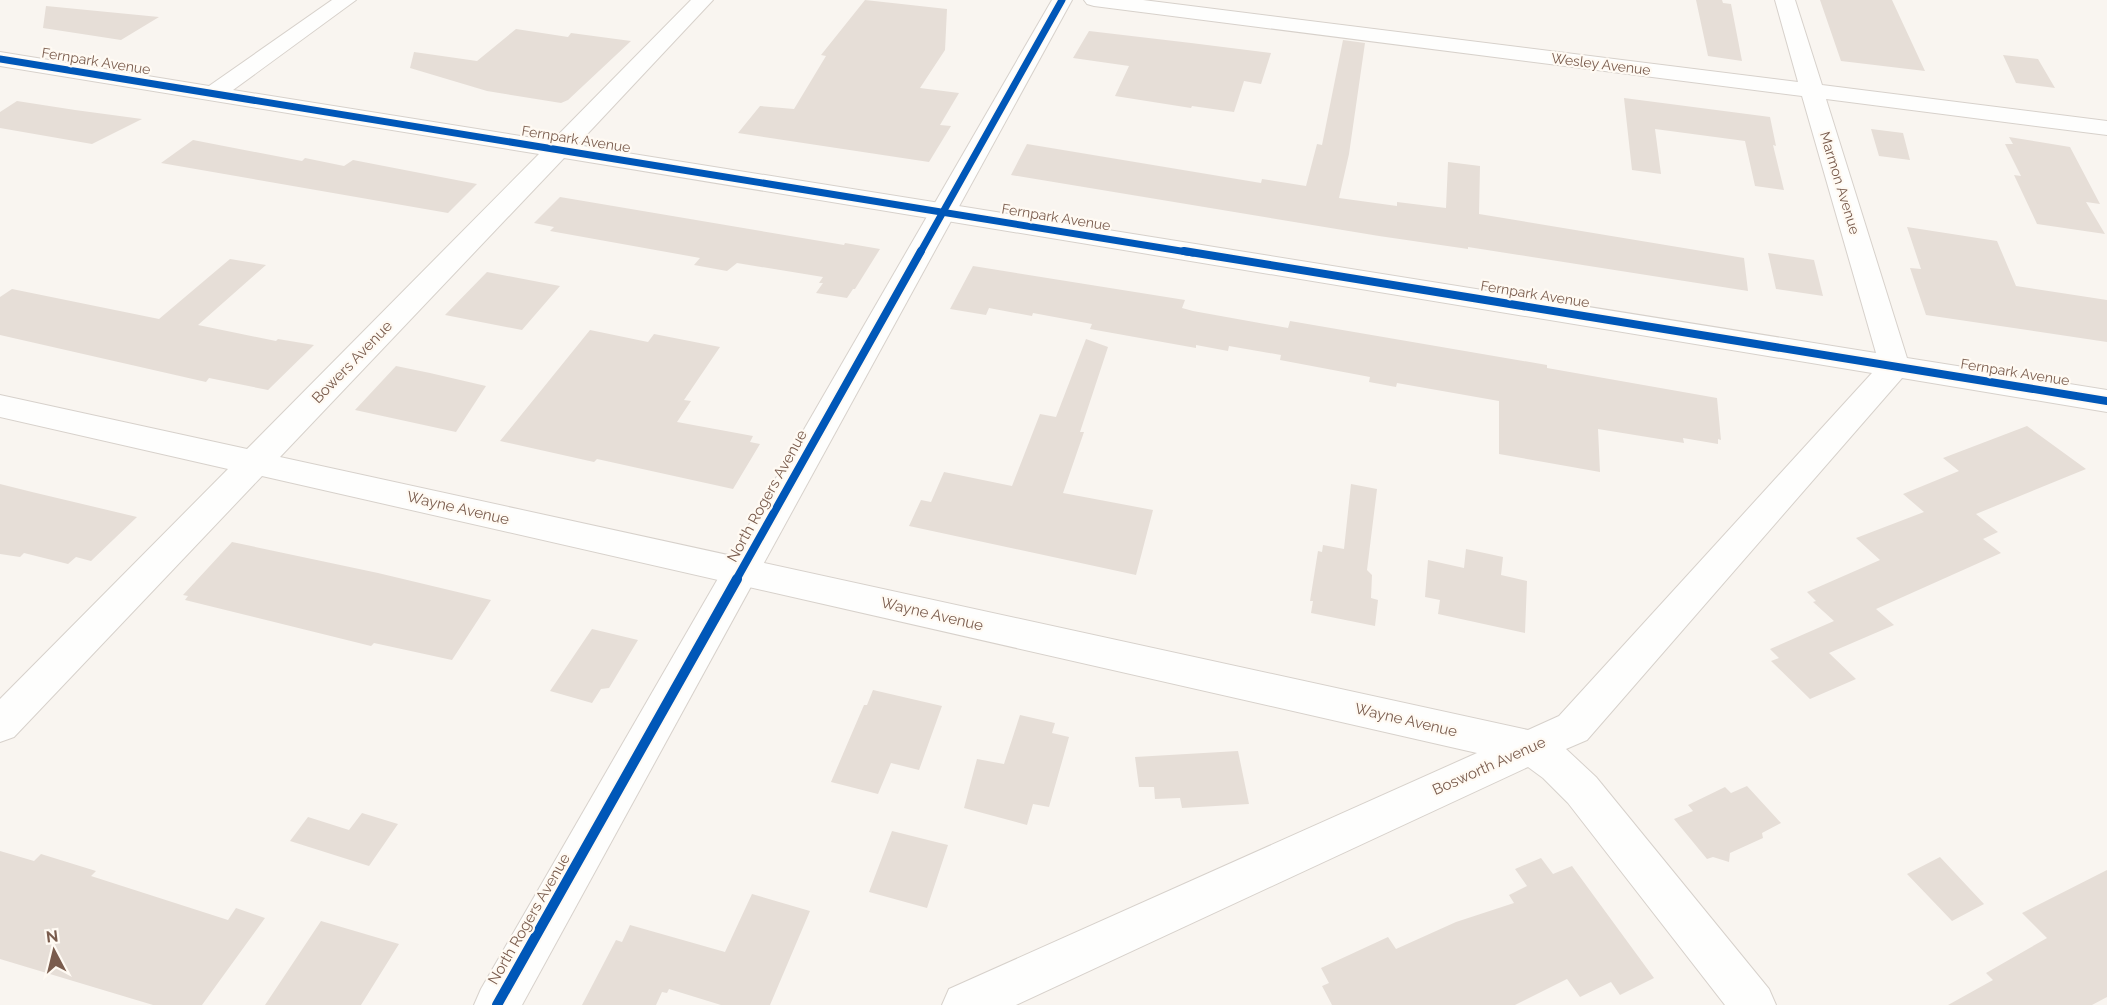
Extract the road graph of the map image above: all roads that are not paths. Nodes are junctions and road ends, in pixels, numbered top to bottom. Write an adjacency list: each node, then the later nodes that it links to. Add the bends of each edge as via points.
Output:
1 (346, 0): 8 (street)
2 (703, 0): 10 (street, Bowers Avenue)
3 (1062, 0): 11 (street, North Rogers Avenue)
4 (1095, 0): 7 (street, Wesley Avenue)
5 (1785, 0): 7 (street, Marmon Avenue)
6 (0, 59): 8 (street, Fernpark Avenue)
7 (1812, 91): 9 (street, Wesley Avenue); 12 (street, Marmon Avenue)
8 (214, 93): 10 (street, Fernpark Avenue)
9 (2107, 128)
10 (558, 149): 11 (street, Fernpark Avenue); 15 (street, Bowers Avenue)
11 (942, 212): 12 (street, Fernpark Avenue); 16 (street, North Rogers Avenue)
12 (1895, 367): 13 (street, Fernpark Avenue); 18 (street, Bosworth Avenue, via 1573,728)
13 (2107, 401)
14 (0, 405): 15 (street, Wayne Avenue)
15 (255, 462): 16 (street, Wayne Avenue); 17 (street, Bowers Avenue)
16 (742, 571): 18 (street, Wayne Avenue); 19 (street, North Rogers Avenue)
17 (0, 725)
18 (1531, 747): 20 (street, Bosworth Avenue); 21 (street, Wayne Avenue, via 1582,790)
19 (497, 1005)
20 (965, 1005)
21 (1753, 1005)

